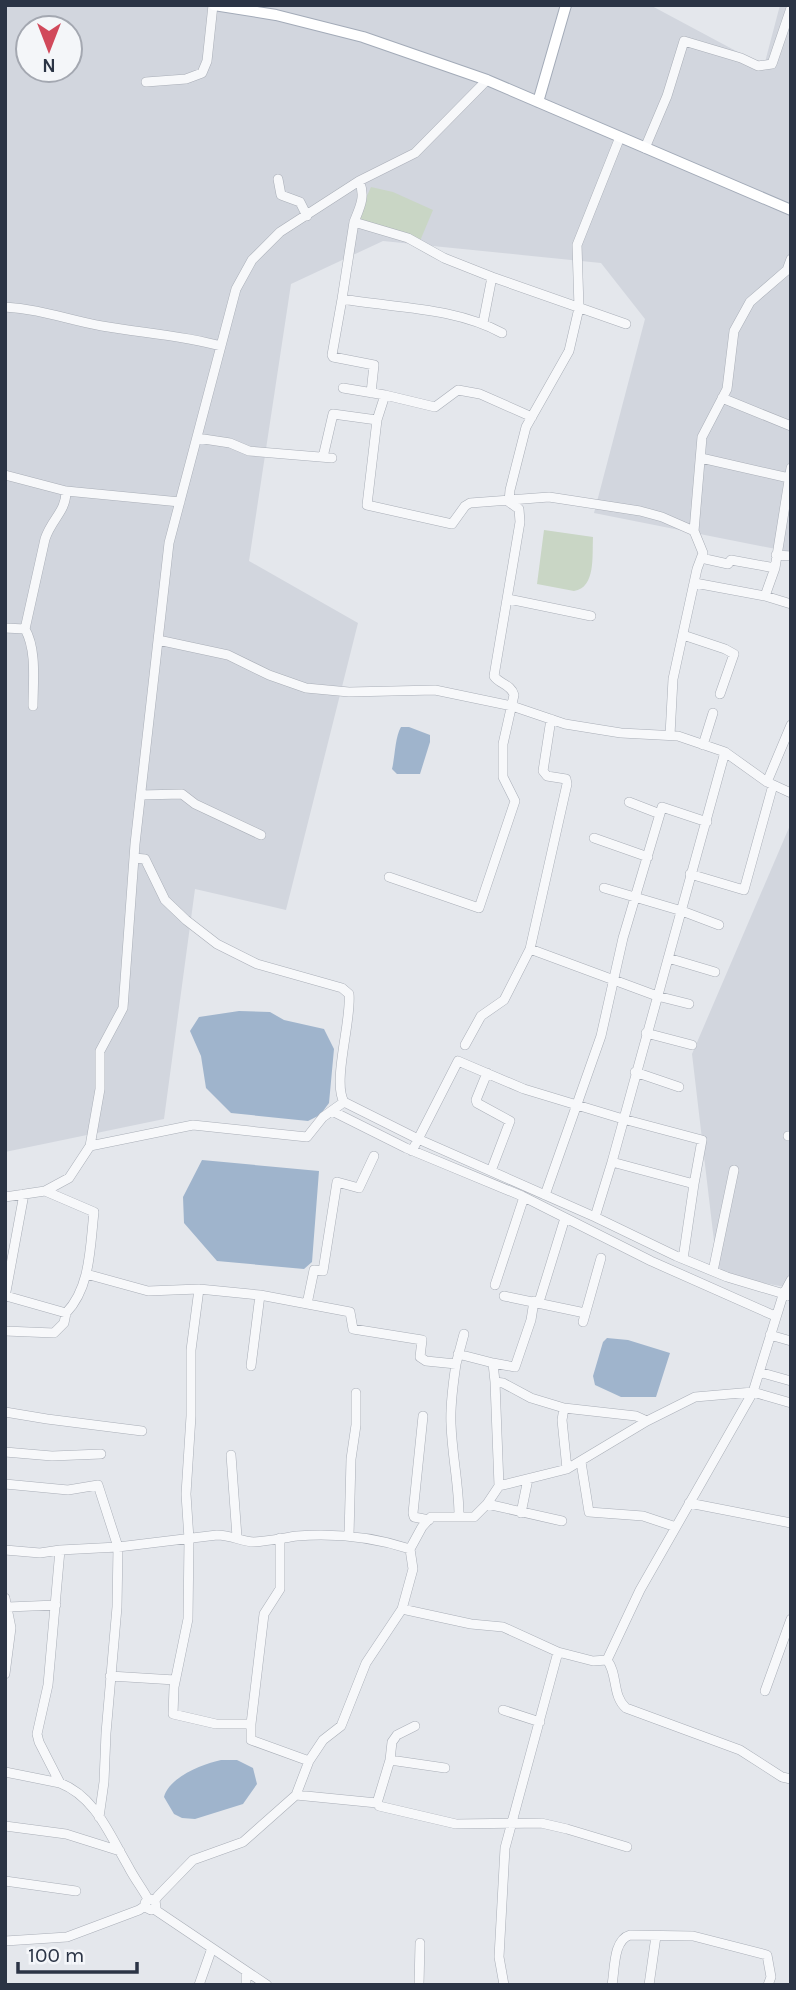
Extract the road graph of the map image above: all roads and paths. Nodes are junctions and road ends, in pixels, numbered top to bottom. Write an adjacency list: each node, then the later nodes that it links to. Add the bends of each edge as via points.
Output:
1 (214, 5): 4 (main road, via 363,37); 5 (street, via 202,73)
2 (566, 5): 6 (main road)
3 (791, 8): 8 (street, via 772,64 758,66 684,41)
4 (487, 80): 6 (main road); 10 (street, via 415,153)
5 (146, 82)
6 (538, 102): 7 (main road)
7 (620, 137): 8 (main road); 18 (street, via 577,246)
8 (645, 148): 11 (main road)
9 (278, 179): 12 (street, via 281,195 300,202)
10 (359, 181): 12 (street); 13 (street, via 362,202)
11 (791, 210)
12 (307, 216): 22 (street, via 280,232 251,260 236,289)
13 (354, 222): 15 (street, via 408,238); 16 (street)
14 (791, 259): 26 (street, via 787,270 750,302 734,331)
15 (492, 277): 18 (street); 19 (street)
16 (342, 299): 19 (street, via 454,314); 24 (street, via 332,355 374,365)
17 (5, 307): 22 (street, via 33,308 103,326)
18 (579, 309): 20 (street); 27 (street, via 569,351)
19 (483, 323): 21 (street)
20 (626, 324)
21 (502, 333)
22 (221, 346): 30 (street)
23 (343, 388): 24 (street)
24 (371, 393): 25 (street)
25 (384, 395): 27 (street, via 435,407 458,390 480,394); 28 (street)
26 (722, 398): 29 (street); 31 (street, via 702,437)
27 (532, 417): 36 (street)
28 (377, 420): 30 (street, via 333,414 327,457 249,451); 36 (street, via 367,505 453,524 470,503)
29 (791, 426)
30 (197, 438): 35 (street)
31 (701, 458): 32 (street); 37 (street)
32 (790, 473): 38 (street)
33 (5, 475): 34 (street)
34 (66, 491): 35 (street); 48 (street, via 66,505 45,539)
35 (180, 502): 50 (street, via 169,543)
36 (509, 502): 37 (street, via 549,497 623,508); 44 (street, via 519,509 520,522)
37 (694, 531): 40 (street)
38 (776, 555): 39 (street); 41 (street)
39 (791, 556)
40 (701, 558): 41 (street); 42 (street)
41 (775, 568): 43 (street)
42 (695, 583): 43 (street); 49 (street)
43 (765, 596): 45 (street)
44 (508, 599): 46 (street); 53 (street, via 494,676 513,690)
45 (791, 604)
46 (591, 616)
47 (5, 628): 48 (street)
48 (25, 629): 52 (street, via 33,667)
49 (683, 635): 51 (street, via 734,654); 57 (street, via 673,679)
50 (158, 640): 53 (street, via 228,655 306,688 435,690); 62 (street)
51 (720, 694)
52 (33, 706)
53 (512, 706): 55 (street); 71 (street, via 503,744 503,777 515,801 479,908)
54 (713, 713): 58 (street)
55 (551, 719): 57 (street, via 621,733); 76 (street, via 542,771 566,779 567,784)
56 (791, 725): 60 (street)
57 (670, 735): 58 (street)
58 (703, 745): 59 (street)
59 (725, 752): 60 (street); 65 (street)
60 (770, 783): 61 (street); 70 (street, via 744,890)
61 (791, 793)
62 (141, 795): 66 (street, via 182,794); 69 (street)
63 (629, 802): 64 (street)
64 (660, 814): 65 (street, via 662,807); 68 (street)
65 (707, 822): 70 (street)
66 (261, 835)
67 (594, 838): 68 (street)
68 (648, 857): 73 (street)
69 (134, 858): 88 (street, via 145,859 165,900 217,944 257,964 342,988 349,994 340,1092); 93 (street, via 123,1009 100,1051 100,1089)
70 (690, 874): 74 (street)
71 (389, 877)
72 (604, 888): 73 (street)
73 (636, 897): 74 (street); 79 (street)
74 (681, 911): 75 (street); 77 (street)
75 (719, 925)
76 (530, 949): 79 (street); 83 (street, via 504,1000 481,1016)
77 (668, 958): 78 (street); 80 (street)
78 (715, 972)
79 (614, 981): 80 (street); 89 (street, via 601,1036)
80 (657, 996): 81 (street); 82 (street)
81 (689, 1004)
82 (646, 1033): 84 (street); 85 (street)
83 (465, 1045)
84 (692, 1045)
85 (635, 1072): 87 (street); 91 (street)
86 (487, 1073): 89 (street); 92 (street, via 458,1061); 98 (street, via 477,1104 510,1121)
87 (679, 1087)
88 (344, 1102): 90 (street); 92 (street)
89 (577, 1103): 91 (street); 102 (street)
90 (331, 1111): 93 (street, via 307,1137 193,1125); 94 (street)
91 (623, 1119): 96 (street); 99 (street, via 702,1140)
92 (418, 1139): 94 (street); 98 (street)
93 (90, 1146): 100 (street, via 69,1178)
94 (412, 1151): 104 (street)
95 (374, 1156): 119 (street, via 359,1188 337,1182 323,1271 314,1270)
96 (612, 1162): 99 (street); 105 (street)
97 (734, 1170): 109 (street)
98 (491, 1171): 102 (street)
99 (694, 1184): 108 (street)
100 (44, 1191): 101 (street); 110 (street, via 94,1212)
101 (24, 1194): 103 (street); 116 (street)
102 (545, 1195): 105 (street)
103 (5, 1197)
104 (524, 1197): 106 (street); 112 (street)
105 (595, 1217): 108 (street)
106 (565, 1218): 118 (street); 121 (street)
107 (601, 1258): 118 (street, via 584,1317)
108 (683, 1259): 109 (street)
109 (713, 1271): 115 (street)
110 (86, 1275): 113 (street, via 148,1291); 120 (street)
111 (791, 1280): 115 (street)
112 (495, 1285)
113 (199, 1289): 114 (street); 160 (street, via 191,1350)
114 (260, 1295): 119 (street); 129 (street)
115 (787, 1295): 121 (street)
116 (5, 1296): 120 (street)
117 (504, 1296): 118 (street)
118 (536, 1301): 127 (street, via 515,1367)
119 (307, 1304): 128 (street, via 350,1312 354,1329 422,1340 421,1360)
120 (66, 1312): 122 (street, via 64,1323 54,1333)
121 (775, 1316): 124 (street)
122 (5, 1331)
123 (464, 1334): 126 (street)
124 (770, 1335): 125 (street); 130 (street)
125 (791, 1341)
126 (458, 1354): 127 (street); 128 (street)
127 (493, 1363): 132 (street)
128 (456, 1364): 152 (street, via 451,1425)
129 (251, 1366)
130 (759, 1372): 131 (street); 133 (street)
131 (791, 1381)
132 (495, 1382): 136 (street); 148 (street)
133 (752, 1392): 135 (street); 139 (street, via 695,1398); 149 (street)
134 (356, 1393): 157 (street)
135 (791, 1403)
136 (564, 1408): 139 (street, via 636,1416); 145 (street)
137 (5, 1412): 140 (street)
138 (423, 1416): 153 (street, via 413,1513)
139 (647, 1422): 144 (street)
140 (142, 1432)
141 (5, 1452): 142 (street)
142 (101, 1454)
143 (231, 1455): 158 (street)
144 (582, 1462): 145 (street); 156 (street, via 589,1512 643,1516)
145 (567, 1469): 146 (street)
146 (528, 1479): 148 (street); 151 (street)
147 (5, 1484): 161 (street, via 68,1490 98,1485)
148 (499, 1486): 150 (street)
149 (689, 1503): 155 (street); 156 (street)
150 (487, 1504): 151 (street); 152 (street, via 474,1517)
151 (521, 1513): 154 (street)
152 (459, 1516): 153 (street)
153 (429, 1520): 162 (street)
154 (562, 1521)
155 (791, 1524)
156 (676, 1527): 170 (street)
157 (349, 1536): 159 (street); 162 (street)
158 (237, 1538): 159 (street, via 251,1542); 160 (street)
159 (280, 1538): 177 (street, via 280,1589 264,1614)
160 (189, 1539): 161 (street); 173 (street, via 188,1619)
161 (118, 1547): 164 (street); 172 (street)
162 (410, 1549): 167 (street, via 413,1569)
163 (5, 1550): 164 (street)
164 (60, 1550): 166 (street)
165 (7, 1602): 166 (street); 171 (street, via 11,1628)
166 (56, 1605): 184 (street, via 48,1685 37,1734)
167 (402, 1609): 169 (street, via 503,1627); 180 (street, via 366,1663 341,1726 323,1740)
168 (791, 1619): 174 (street)
169 (558, 1652): 170 (street); 176 (street)
170 (607, 1660): 183 (street, via 613,1667 618,1702 625,1708 740,1749)
171 (5, 1674)
172 (110, 1676): 173 (street); 187 (street)
173 (175, 1680): 177 (street, via 173,1714 216,1724)
174 (765, 1691)
175 (503, 1710): 176 (street)
176 (540, 1722): 188 (street)
177 (251, 1724): 180 (street, via 251,1740)
178 (415, 1726): 179 (street, via 397,1735)
179 (390, 1760): 181 (street); 186 (street)
180 (309, 1762): 185 (street)
181 (445, 1768)
182 (5, 1772): 184 (street)
183 (791, 1779)
184 (60, 1783): 187 (street, via 71,1787)
185 (296, 1796): 186 (street); 194 (street, via 243,1842 193,1860)
186 (377, 1803): 188 (street, via 456,1824)
187 (99, 1817): 191 (street)
188 (512, 1823): 190 (street, via 541,1823); 204 (street, via 505,1848 499,1957)
189 (5, 1826): 191 (street, via 66,1834)
190 (627, 1847)
191 (120, 1851): 194 (street)
192 (5, 1881): 193 (street)
193 (76, 1891)
194 (151, 1904): 196 (street, via 67,1937); 198 (street)
195 (656, 1936): 205 (street, via 624,1937); 206 (street); 207 (street, via 693,1936 767,1955)
196 (5, 1941)
197 (420, 1943): 203 (street)
198 (212, 1948): 199 (street); 200 (street)
199 (246, 1971): 201 (street); 202 (street)
200 (199, 1985)
201 (246, 1985)
202 (267, 1985)
203 (419, 1985)
204 (504, 1985)
205 (612, 1985)
206 (649, 1985)
207 (768, 1985)

